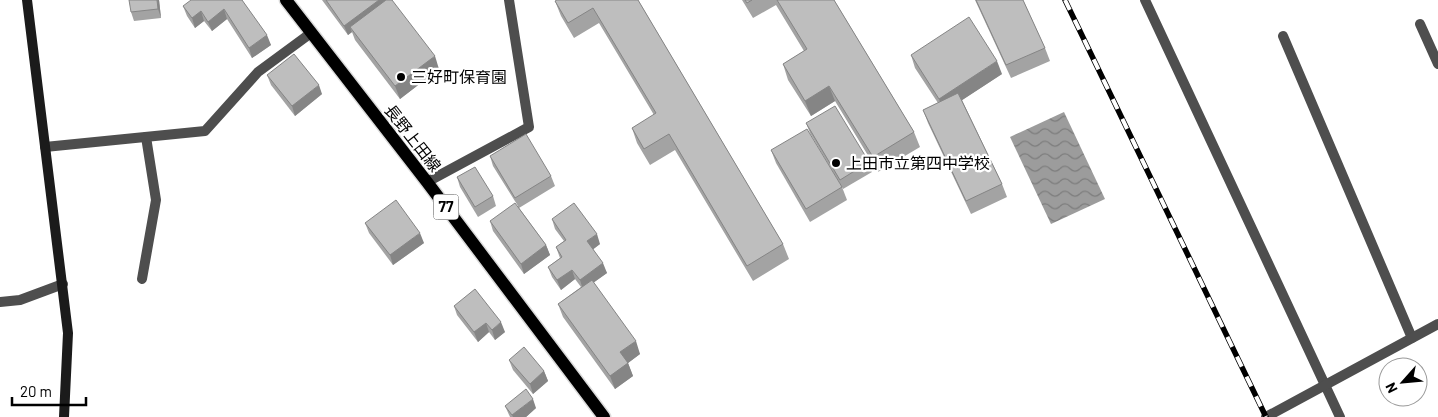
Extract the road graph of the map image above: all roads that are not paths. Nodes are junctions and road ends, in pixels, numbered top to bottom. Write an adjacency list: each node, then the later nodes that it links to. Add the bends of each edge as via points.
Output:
1 (27, 0): 10 (street)
2 (286, 0): 6 (main road, 長野上田線 / 77)
3 (509, 0): 11 (street, via 530,127)
4 (1146, 0): 17 (street)
5 (1420, 24): 8 (street)
6 (311, 33): 9 (street, via 258,72 205,131); 11 (main road, 長野上田線 / 77)
7 (1282, 36): 16 (street)
8 (1438, 64)
9 (146, 137): 10 (street); 12 (street, via 156,200)
10 (46, 147): 13 (street)
11 (427, 182): 19 (main road, 長野上田線 / 77)
12 (142, 279)
13 (63, 284): 14 (street, via 20,300); 18 (street, via 68,333)
14 (0, 302)
15 (1438, 324): 16 (street)
16 (1412, 338): 17 (street)
17 (1324, 386): 20 (street); 21 (street)
18 (64, 417)
19 (604, 417)
20 (1266, 417)
21 (1340, 417)

